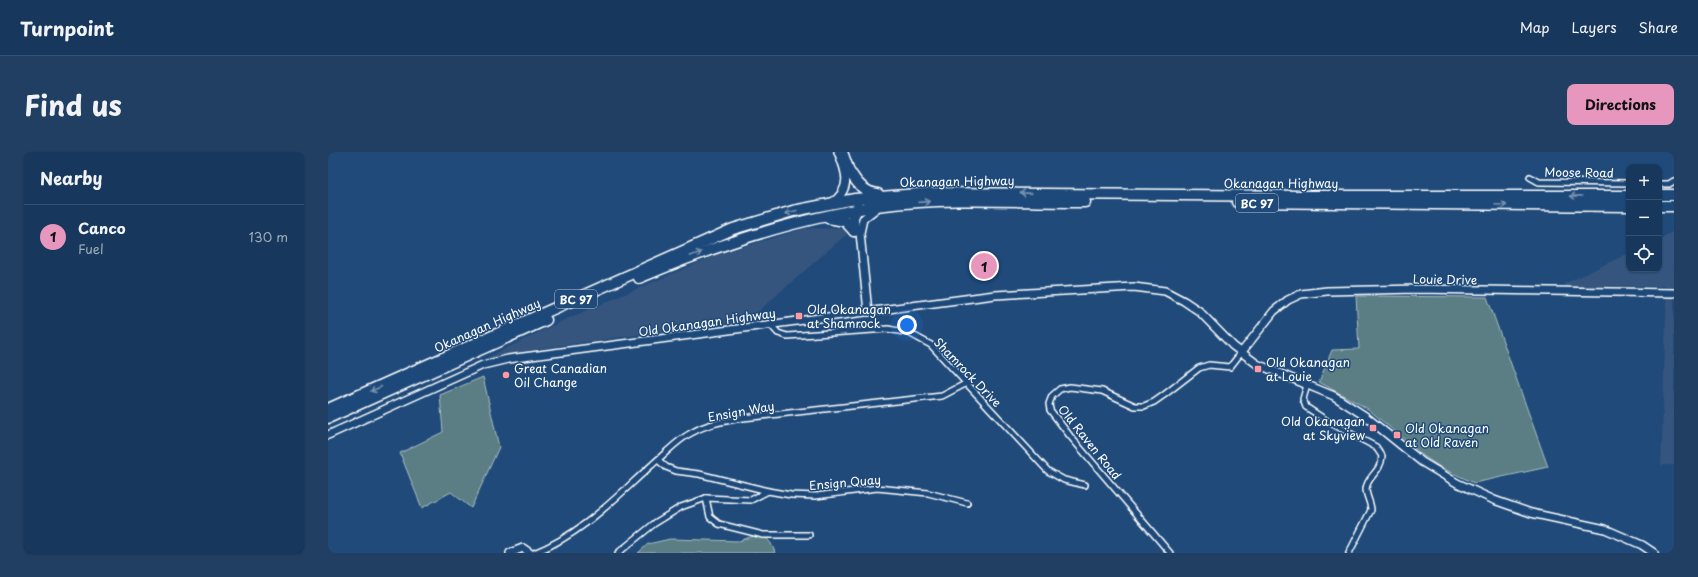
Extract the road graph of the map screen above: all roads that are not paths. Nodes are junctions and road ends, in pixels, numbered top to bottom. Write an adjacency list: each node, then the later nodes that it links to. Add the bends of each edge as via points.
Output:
1 (838, 152): 16 (street, via 846,175 845,187 836,200)
2 (843, 152): 3 (street)
3 (852, 175): 8 (highway, via 868,192); 12 (highway)
4 (1530, 177): 6 (street, Moose Road, via 1539,182)
5 (1674, 181): 7 (street)
6 (1626, 183)
7 (1662, 184)
8 (900, 194): 11 (highway, Okanagan Highway / BC 97, one-way to 8); 12 (highway, Okanagan Highway / BC 97); 22 (highway, via 884,202 863,204)
9 (1662, 195): 10 (highway)
10 (1674, 195)
11 (1626, 196)
12 (855, 199): 16 (highway, Okanagan Highway / BC 97); 23 (highway, via 848,206 831,209)
13 (1626, 200): 21 (highway, via 1612,200)
14 (1662, 200): 15 (highway)
15 (1674, 200)
16 (829, 204): 32 (highway, Okanagan Highway / BC 97, one-way to 32, via 792,211 733,229)
17 (885, 204): 21 (highway, Okanagan Highway / BC 97, one-way to 21, via 931,201 1178,202); 22 (highway, Okanagan Highway / BC 97); 25 (street, via 872,211 861,225)
18 (1626, 206): 21 (highway, Okanagan Highway / BC 97)
19 (1662, 206): 20 (highway)
20 (1674, 206)
21 (1584, 207)
22 (856, 210): 23 (highway, Okanagan Highway / BC 97); 24 (highway, via 853,217)
23 (816, 218): 24 (highway, via 836,218 845,221); 33 (highway, Okanagan Highway / BC 97, one-way to 23, via 686,258 781,226)
24 (854, 231): 25 (street)
25 (863, 267): 27 (street)
26 (1674, 293): 29 (street, Louie Drive, via 1328,290 1301,294 1288,300 1274,311)
27 (868, 312): 28 (street, Old Okanagan Highway); 29 (street, Old Okanagan Highway, via 995,295 1134,287 1165,291 1184,301 1199,311)
28 (770, 324): 30 (street, Shamrock Drive, via 778,333 786,336 888,329 909,333 931,345); 34 (street, Old Okanagan Highway, via 508,359 483,365)
29 (1241, 353): 31 (street, Old Okanagan Highway, via 1257,364); 45 (street, Old Raven Road, via 1230,367 1209,365 1199,368 1154,402 1144,406 1135,406 1102,391 1070,387 1060,389 1048,404 1070,436)
30 (966, 383): 35 (street, Ensign Way, via 942,396 822,408 714,424 693,432); 36 (street, Shamrock Drive, via 1048,471 1064,480)
31 (1307, 385): 46 (street, via 1303,399 1306,407 1376,447 1382,456 1379,468 1366,489 1371,510); 47 (street, Old Okanagan Highway, via 1334,396 1366,416 1422,462 1457,483 1531,513 1605,529)
32 (328, 409)
33 (328, 418)
34 (328, 435)
35 (658, 460): 37 (street, Ensign Quay, via 676,471); 43 (street, Ensign Way, via 571,535)
36 (1085, 485)
37 (768, 491): 38 (street, via 751,500); 39 (street, Ensign Quay, via 816,496 877,488 928,493)
38 (706, 498): 40 (street, via 710,517 719,524 763,535); 44 (street, via 681,507)
39 (967, 503)
40 (809, 535)
41 (510, 553): 42 (street, via 523,548)
42 (530, 553)
43 (534, 553)
44 (618, 553)
45 (1170, 553)
46 (1349, 553)
47 (1654, 553)

